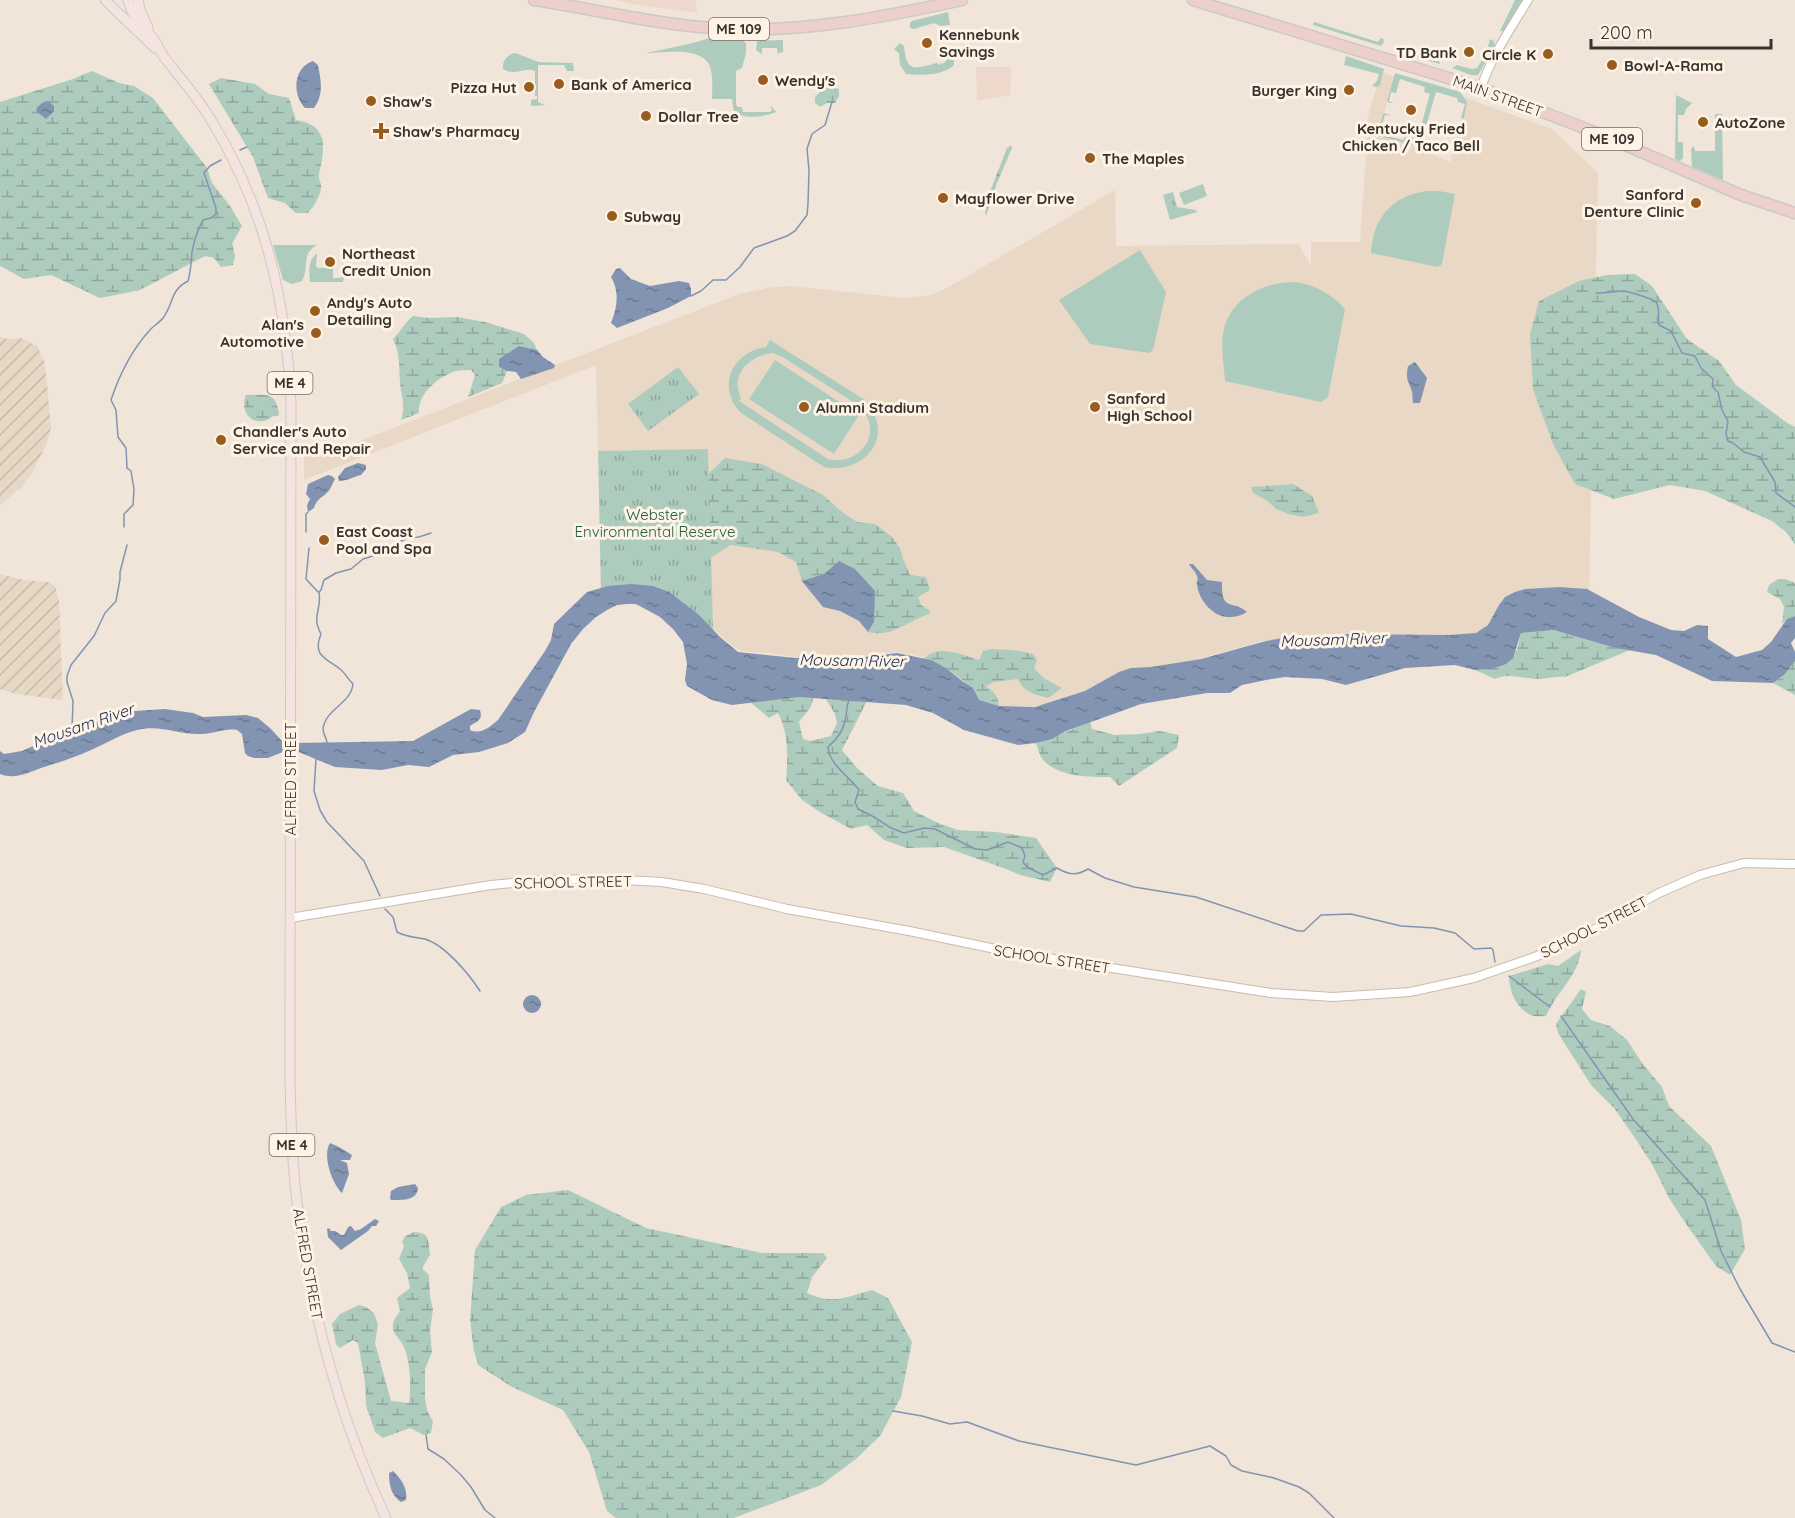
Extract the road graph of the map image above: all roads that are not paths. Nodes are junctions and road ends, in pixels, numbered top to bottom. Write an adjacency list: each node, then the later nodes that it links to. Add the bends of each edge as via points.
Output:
1 (105, 0): 9 (main road, ALFRED STREET / ME 4)
2 (128, 0): 8 (main road, ALFRED STREET / ME 4, via 132,12)
3 (138, 0): 8 (main road)
4 (534, 0): 5 (highway, ME 109, via 677,25 763,30 833,24)
5 (962, 0)
6 (1192, 0): 10 (highway, MAIN STREET / ME 109)
7 (1528, 0): 10 (street)
8 (153, 38): 9 (main road, ALFRED STREET / ME 4)
9 (164, 56): 13 (main road, ALFRED STREET / ME 4, via 214,123 236,167 263,233 278,287 287,344 291,403)
10 (1481, 88): 11 (highway, MAIN STREET / ME 109, via 1608,137 1741,195)
11 (1795, 213)
12 (1795, 864): 13 (street, SCHOOL STREET, via 1744,863 1700,874 1559,947 1481,976 1410,992 1333,997 1271,993 1010,952 662,882 543,879)
13 (290, 918): 14 (main road, ALFRED STREET / ME 4, via 292,1132 302,1238 336,1389)
14 (386, 1518)

